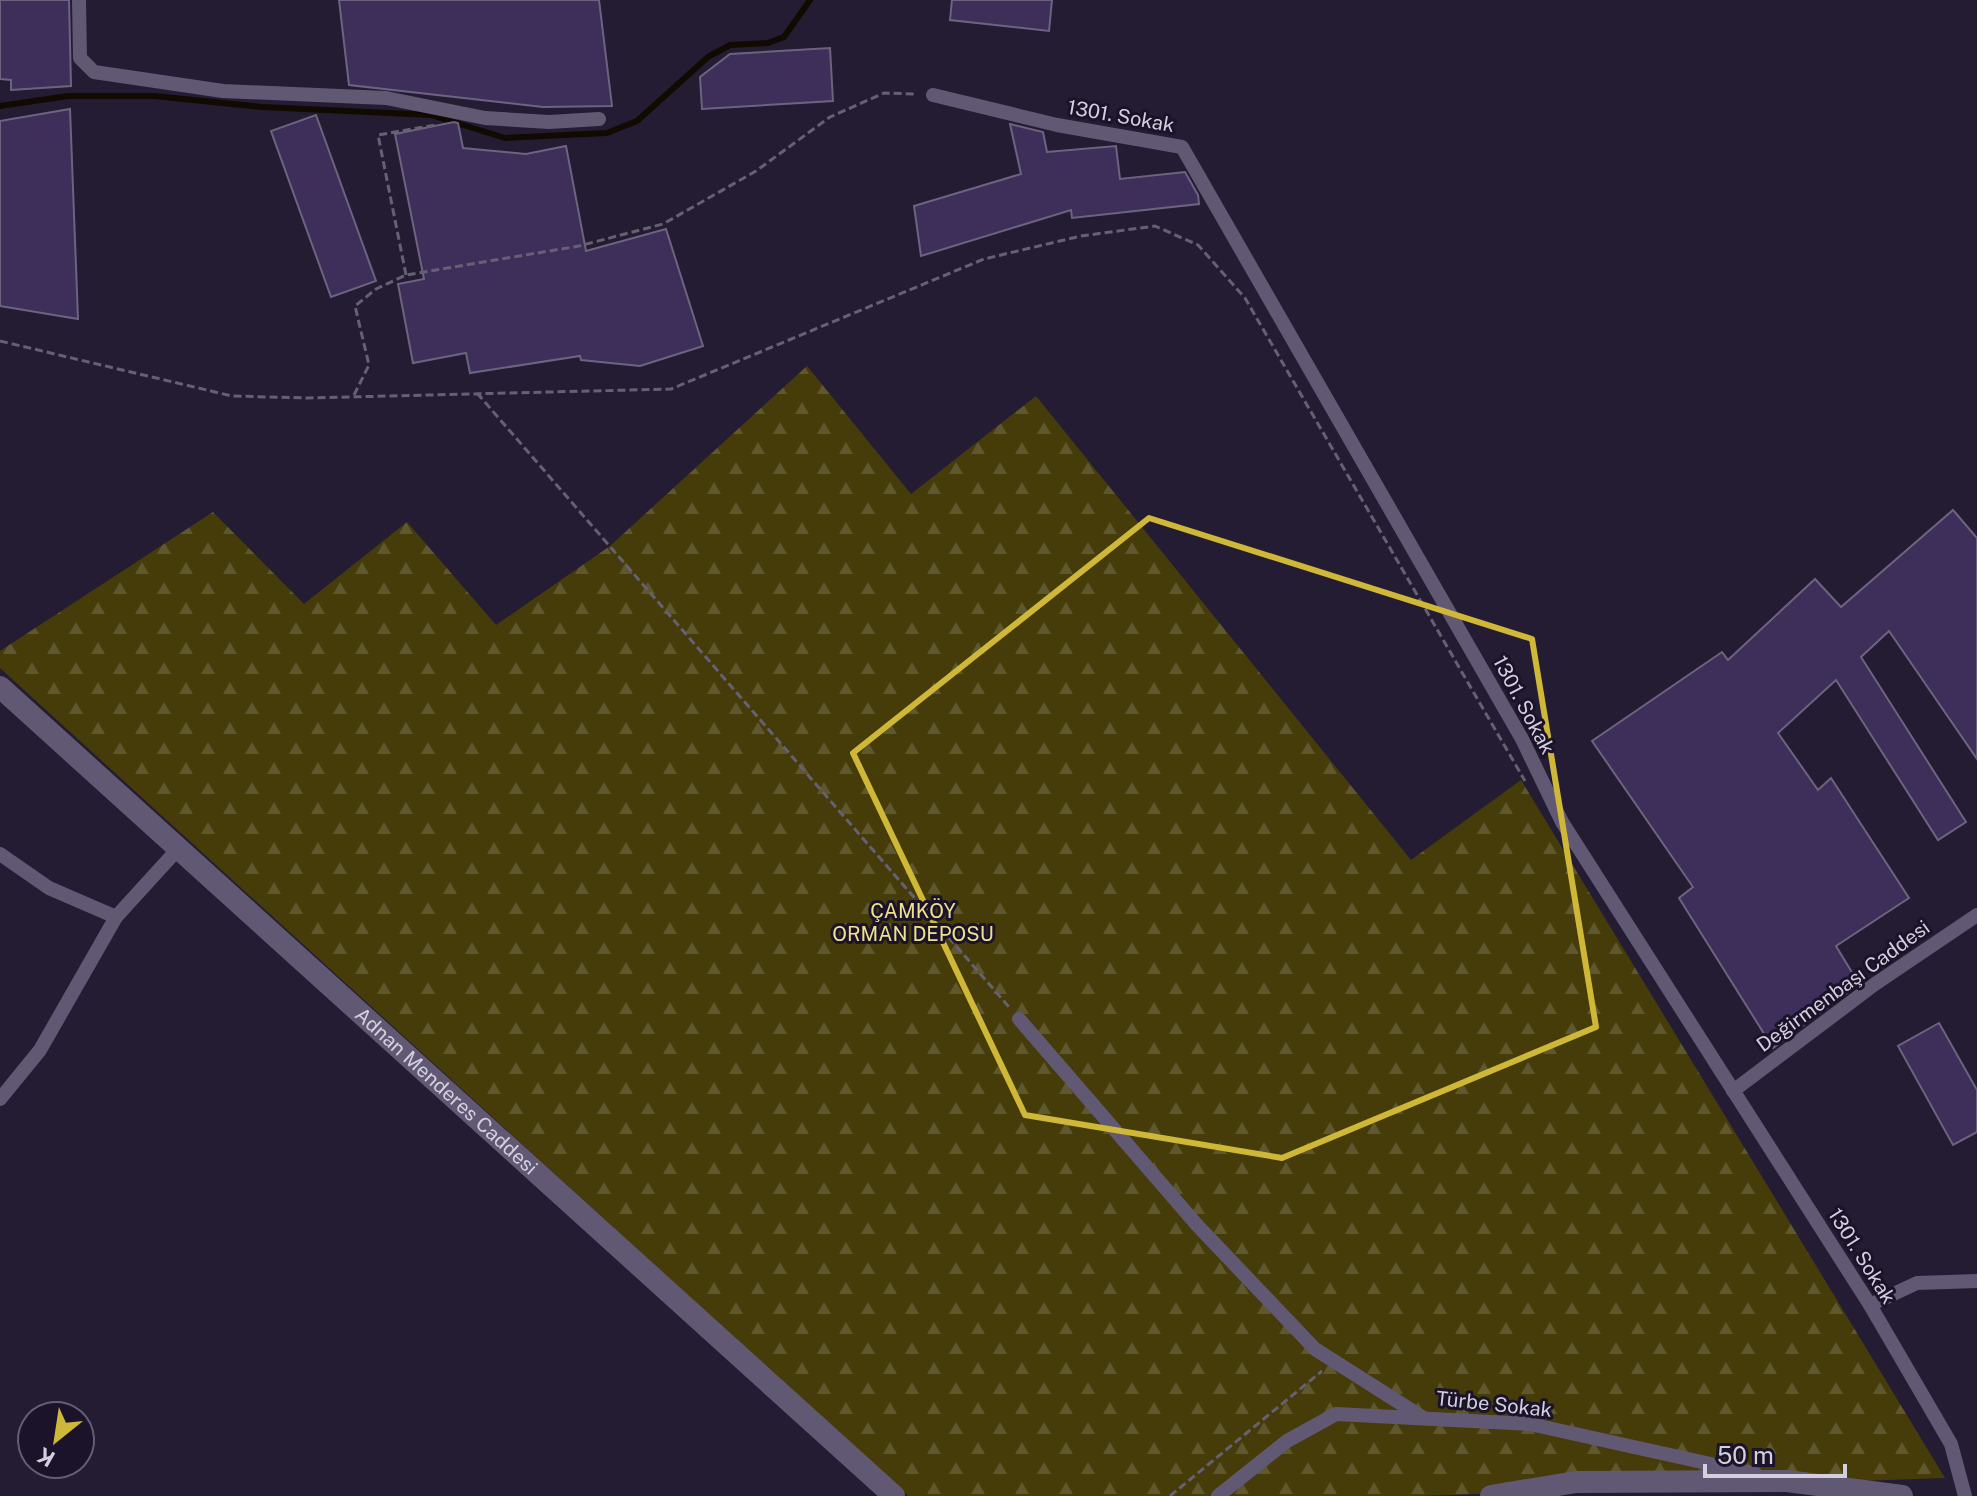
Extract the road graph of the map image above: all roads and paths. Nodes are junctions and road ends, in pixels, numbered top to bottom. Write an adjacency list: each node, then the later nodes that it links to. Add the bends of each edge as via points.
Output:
1 (79, 0): 3 (street, via 80,58 94,72 223,91 386,98)
2 (933, 95): 5 (path, via 884,93 830,117 756,171 663,224 579,246); 10 (street, 1301. Sokak, via 1057,125 1182,147 1500,699)
3 (436, 108): 4 (street, via 485,118); 5 (path, via 435,125 378,135)
4 (599, 119)
5 (406, 275): 8 (path, via 355,306 369,365)
6 (0, 341): 8 (path, via 232,396)
7 (477, 393): 8 (path); 10 (path, via 671,389 984,259 1081,236 1155,226 1198,245 1245,298 1521,780); 15 (path)
8 (354, 395)
9 (0, 687): 11 (street, Adnan Menderes Caddesi)
10 (1548, 792): 16 (street, 1301. Sokak)
11 (178, 849): 14 (street); 23 (street, Adnan Menderes Caddesi)
12 (0, 854): 14 (street, via 49,888)
13 (1977, 915): 16 (street, Değirmenbaşı Caddesi)
14 (116, 917): 17 (street, via 40,1050)
15 (1019, 1019): 20 (street, via 1197,1225 1315,1349)
16 (1733, 1091): 19 (street, 1301. Sokak)
17 (0, 1099)
18 (1977, 1281): 19 (street, via 1917,1283)
19 (1870, 1305): 28 (street, 1301. Sokak, via 1951,1444)
20 (1334, 1361): 21 (street); 24 (path)
21 (1422, 1417): 22 (street, Türbe Sokak, via 1530,1424); 25 (street, Türbe Sokak, via 1336,1414 1287,1441)
22 (1787, 1481): 26 (street, via 1576,1482); 27 (street)
23 (894, 1496)
24 (1170, 1496)
25 (1218, 1496)
26 (1491, 1496)
27 (1902, 1496)
28 (1965, 1496)

